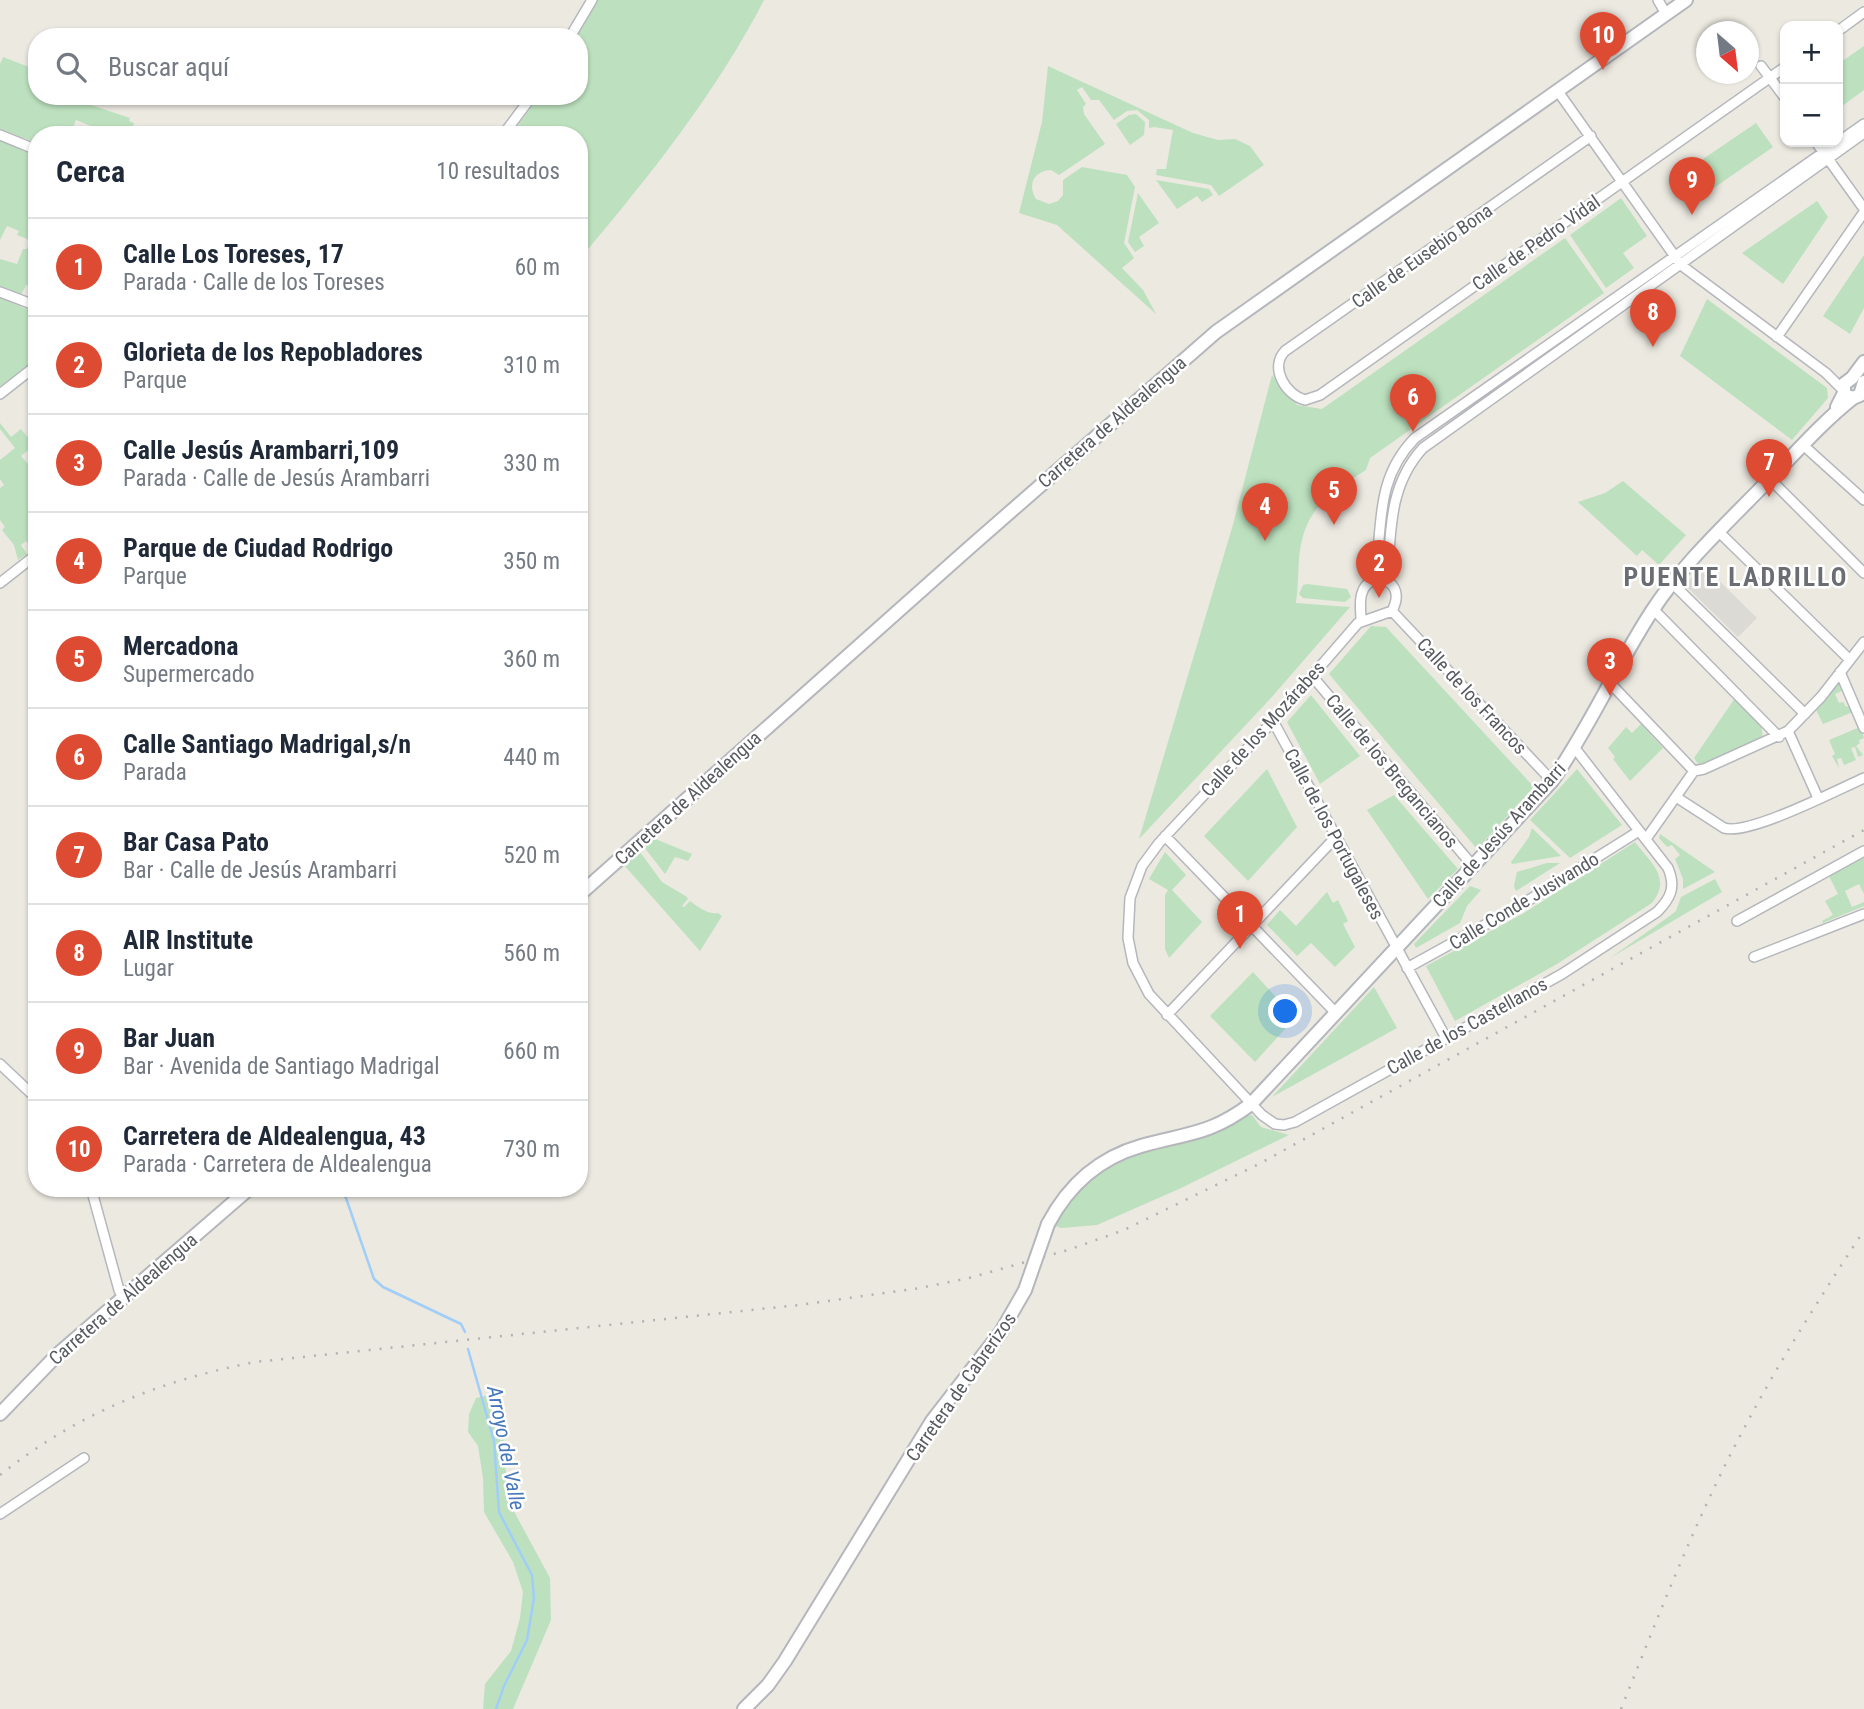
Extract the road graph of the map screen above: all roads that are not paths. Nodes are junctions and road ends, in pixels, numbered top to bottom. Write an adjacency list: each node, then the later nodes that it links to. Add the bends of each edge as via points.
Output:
1 (592, 0): 7 (street)
2 (1658, 0): 5 (street)
3 (1684, 1): 5 (street, Carretera de Aldealengua)
4 (1864, 12): 6 (street)
5 (1666, 14): 11 (street, Carretera de Aldealengua)
6 (1843, 27)
7 (575, 28)
8 (1761, 66): 10 (street)
9 (1780, 71): 10 (street, Calle de Pedro Vidal)
10 (1771, 78): 12 (street); 22 (street, Calle de Pedro Vidal)
11 (1557, 90): 18 (street); 73 (street, Carretera de Aldealengua, via 1216,332)
12 (1780, 91)
13 (525, 105): 15 (street)
14 (1864, 124): 21 (street)
15 (510, 126)
16 (1864, 133): 21 (street)
17 (0, 135): 19 (street)
18 (1591, 136): 22 (street); 31 (street, Calle de Eusebio Bona, via 1285,351 1277,366)
19 (28, 146)
20 (1820, 147): 21 (street)
21 (1826, 156): 23 (street); 24 (street); 25 (street)
22 (1623, 182): 24 (street); 31 (street, Calle de Pedro Vidal, via 1320,395 1302,400)
23 (1864, 211): 28 (street)
24 (1674, 255): 25 (street); 40 (street, via 1406,447 1384,494)
25 (1681, 264): 28 (street); 41 (street, via 1423,448 1410,463 1395,498)
26 (0, 292): 27 (street)
27 (28, 303)
28 (1777, 337): 32 (street)
29 (1864, 362): 32 (street, Calle de Jesús Arambarri)
30 (28, 372): 33 (street)
31 (1287, 386)
32 (1855, 391): 34 (street, Calle de Jesús Arambarri)
33 (0, 394)
34 (1803, 444): 35 (street, Calle de Jesús Arambarri); 36 (street)
35 (1770, 479): 37 (street, Calle de Jesús Arambarri); 39 (street)
36 (1864, 500)
37 (1718, 531): 43 (street, Calle de Jesús Arambarri); 50 (street)
38 (28, 561): 42 (street)
39 (1864, 573)
40 (1375, 580): 41 (street); 44 (street, via 1362,592)
41 (1388, 581): 46 (street, via 1396,589 1398,601)
42 (0, 583)
43 (1672, 583): 45 (street, Calle de Jesús Arambarri); 54 (street)
44 (1362, 604): 47 (street); 48 (street)
45 (1653, 609): 53 (street, Calle de Jesús Arambarri); 56 (street)
46 (1392, 611): 47 (street); 64 (street, Calle de los Francos)
47 (1377, 616): 48 (street)
48 (1361, 620): 52 (street, Calle de los Mozárabes)
49 (1864, 642): 50 (street)
50 (1850, 660): 51 (street)
51 (1840, 672): 54 (street); 57 (street)
52 (1312, 676): 55 (street, Calle de los Mozárabes); 72 (street, Calle de los Bregancianos)
53 (1610, 683): 61 (street, Calle de Jesús Arambarri); 62 (street)
54 (1805, 714): 58 (street)
55 (1273, 721): 68 (street, Calle de los Mozárabes); 69 (street, Calle de los Portugaleses)
56 (1763, 722): 59 (street); 60 (street)
57 (1864, 728)
58 (1788, 731): 59 (street); 66 (street)
59 (1779, 737): 60 (street)
60 (1765, 743): 62 (street)
61 (1574, 747): 64 (street, Calle de Jesús Arambarri); 67 (street)
62 (1694, 771): 65 (street)
63 (1864, 778): 66 (street)
64 (1552, 781): 72 (street, Calle de Jesús Arambarri)
65 (1676, 797): 66 (street, via 1732,830 1755,826); 70 (street)
66 (1818, 798)
67 (1639, 831): 70 (street); 79 (street, Calle Conde Jusivando, via 1521,905)
68 (1165, 836): 76 (street); 81 (street, Calle de los Mozárabes, via 1134,885 1128,938 1141,979)
69 (1336, 837): 76 (street); 77 (street, Calle de los Portugaleses)
70 (1646, 839): 82 (street, Calle de los Castellanos, via 1672,877 1672,890 1657,912 1562,974)
71 (1864, 851): 75 (street)
72 (1473, 866): 77 (street, Calle de Jesús Arambarri)
73 (588, 887)
74 (1864, 914): 78 (street)
75 (1737, 920)
76 (1251, 925): 80 (street); 81 (street)
77 (1396, 948): 79 (street, Calle de los Portugaleses); 80 (street, Calle de Jesús Arambarri)
78 (1754, 957)
79 (1407, 968): 82 (street, Calle de los Portugaleses)
80 (1336, 1013): 85 (street, Calle de Jesús Arambarri)
81 (1167, 1015): 85 (street, Calle de los Castellanos)
82 (1446, 1038): 85 (street, Calle de los Castellanos, via 1295,1122 1275,1124)
83 (0, 1064): 84 (street)
84 (28, 1090)
85 (1251, 1104): 92 (street, Carretera de Cabrerizos, bridge, via 1210,1129 1140,1146 1101,1163 1076,1183 1048,1224 1025,1290 1001,1332 932,1421 785,1661)
86 (93, 1197): 88 (street)
87 (240, 1197): 88 (street, Carretera de Aldealengua)
88 (123, 1298): 89 (street, Carretera de Aldealengua, via 58,1354)
89 (0, 1414)
90 (84, 1458): 91 (street)
91 (0, 1514)
92 (744, 1709)

